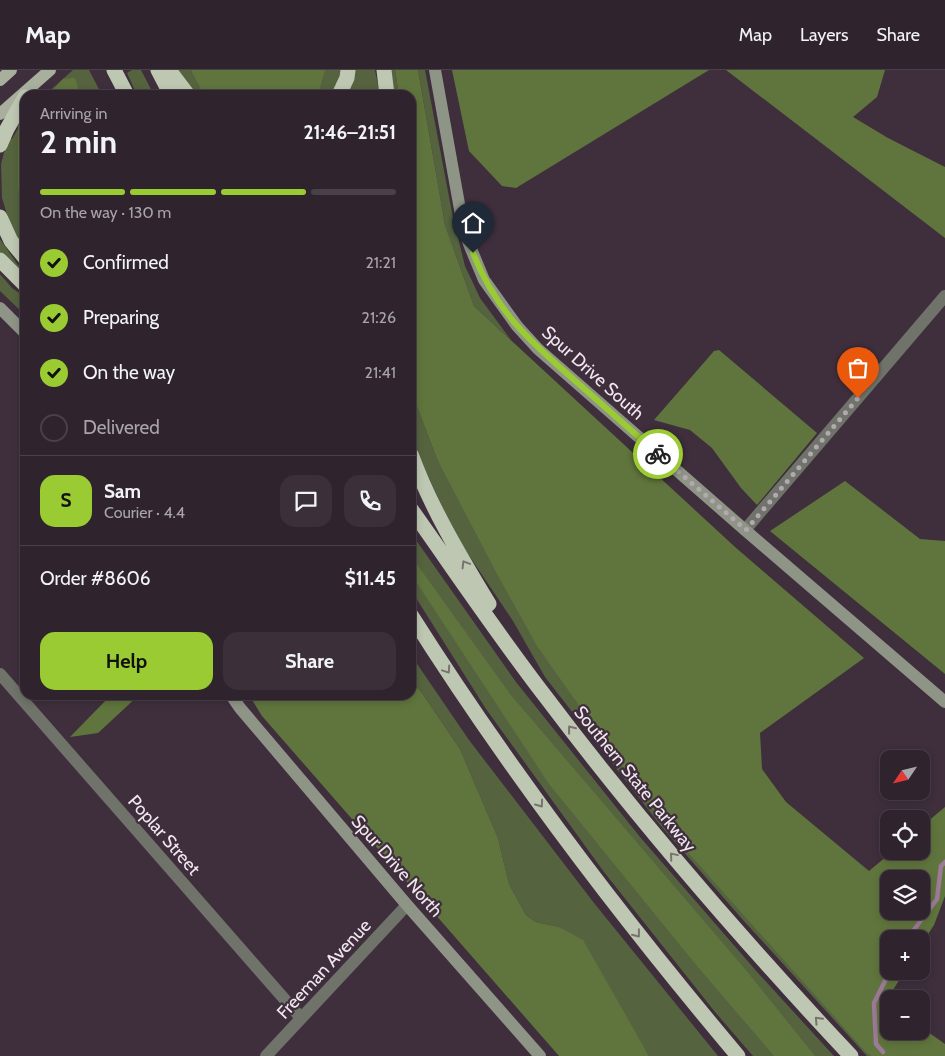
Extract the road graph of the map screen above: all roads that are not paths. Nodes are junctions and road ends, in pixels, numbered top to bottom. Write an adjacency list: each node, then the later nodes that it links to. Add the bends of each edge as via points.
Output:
1 (11, 70): 9 (main road)
2 (50, 70): 10 (main road)
3 (114, 70): 11 (highway)
4 (158, 70): 12 (highway)
5 (169, 70): 13 (highway)
6 (348, 70): 14 (highway)
7 (384, 70): 15 (highway)
8 (435, 70): 29 (street, Spur Drive South, via 461,215 484,280 538,349)
9 (0, 80)
10 (30, 90)
11 (124, 90)
12 (168, 90)
13 (184, 90)
14 (342, 90)
15 (386, 90)
16 (20, 98): 18 (main road)
17 (20, 106): 19 (highway)
18 (0, 114)
19 (0, 145)
20 (0, 217): 21 (highway, via 11,242)
21 (20, 252)
22 (0, 260): 23 (highway)
23 (20, 280)
24 (945, 296): 29 (street)
25 (0, 308): 26 (street)
26 (20, 328)
27 (416, 467): 34 (highway, one-way to 27, via 444,530)
28 (416, 515): 34 (highway, Southern State Parkway)
29 (746, 530): 38 (street, Spur Drive South)
30 (416, 623): 32 (highway)
31 (416, 627): 32 (highway)
32 (430, 645): 43 (highway, one-way to 43, via 586,868)
33 (0, 674): 35 (street, Poplar Street)
34 (544, 696): 44 (highway, Southern State Parkway, one-way to 34, via 704,893)
35 (20, 697)
36 (23, 700): 40 (street, Poplar Street)
37 (234, 700): 39 (street, Spur Drive North)
38 (945, 702)
39 (407, 905): 40 (street, Freeman Avenue); 42 (street, Spur Drive North)
40 (301, 1018): 41 (street, Freeman Avenue)
41 (266, 1056)
42 (540, 1056)
43 (738, 1056)
44 (851, 1056)

